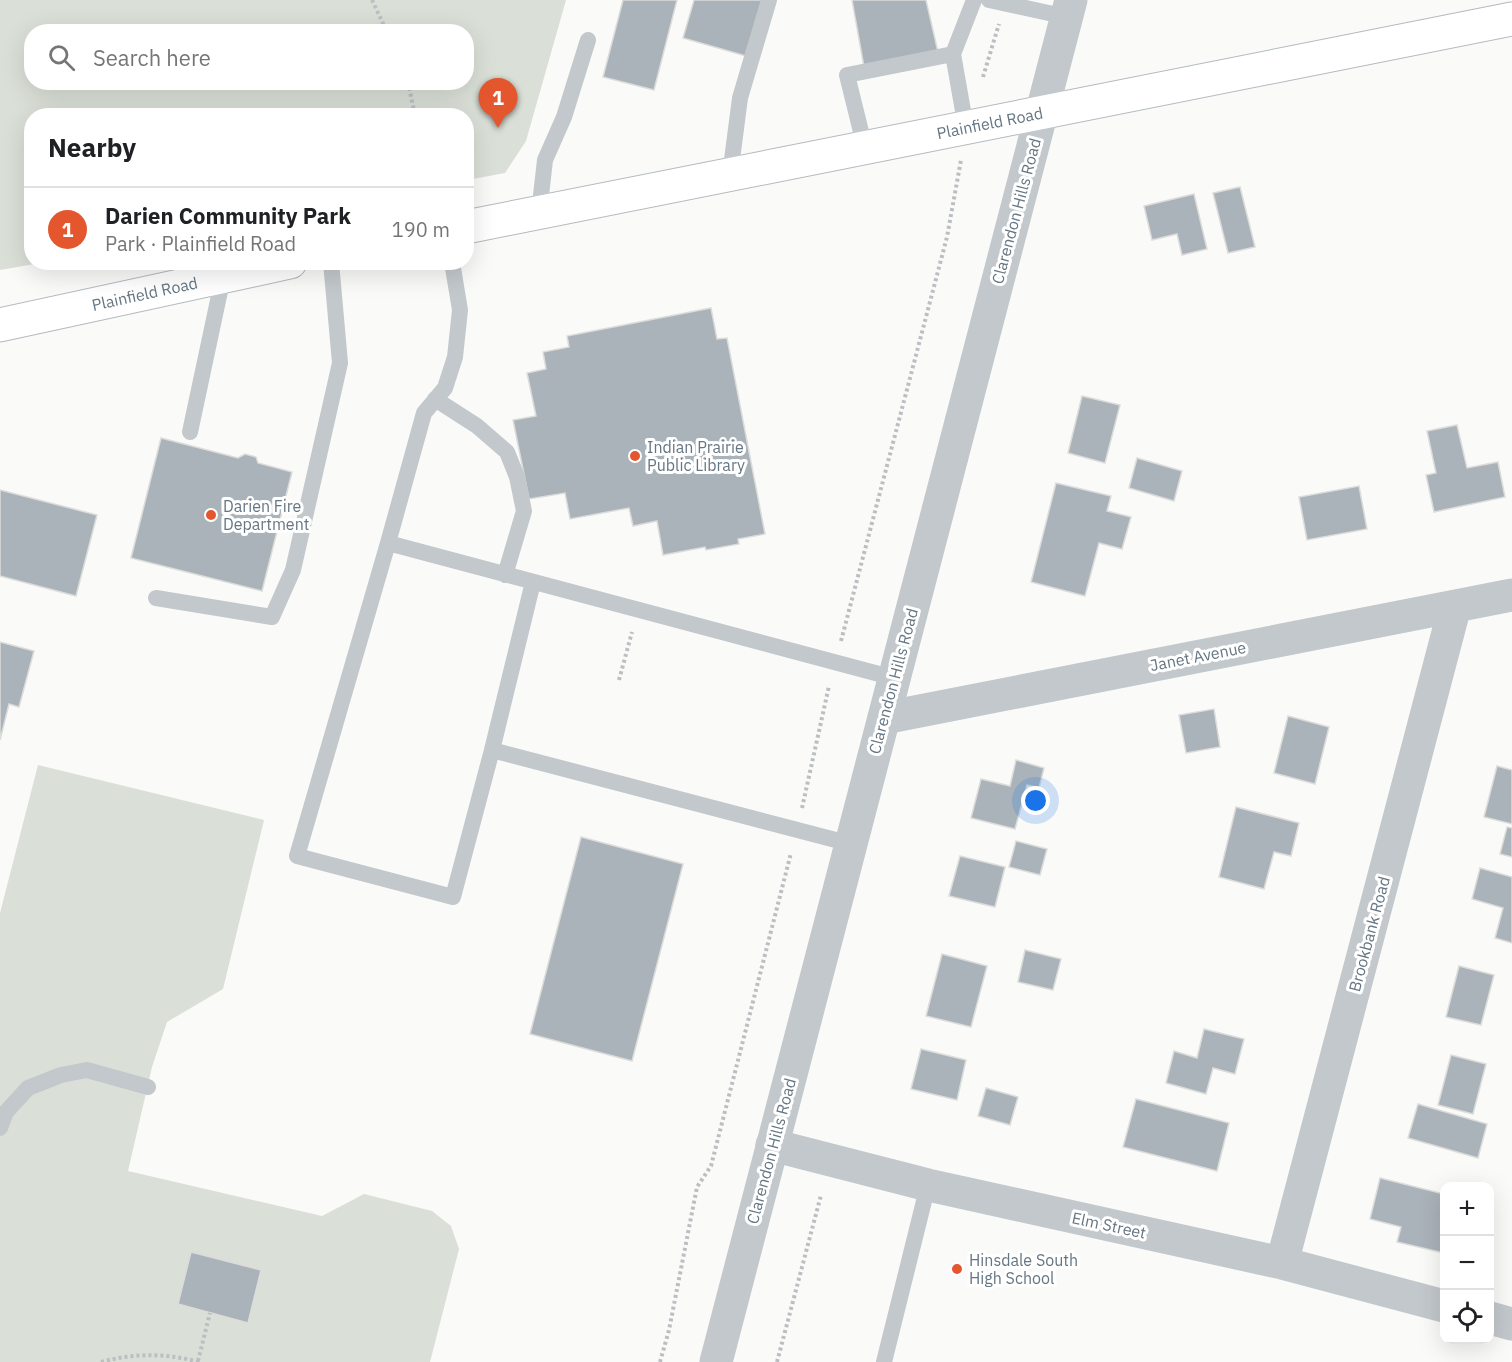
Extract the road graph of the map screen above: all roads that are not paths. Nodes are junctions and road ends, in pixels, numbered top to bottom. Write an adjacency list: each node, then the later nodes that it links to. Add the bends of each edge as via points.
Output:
1 (769, 0): 11 (lane, via 740,98)
2 (974, 0): 7 (lane)
3 (997, 2): 4 (lane)
4 (1069, 8): 8 (street, Clarendon Hills Road)
5 (1512, 19): 8 (main road, Plainfield Road)
6 (588, 40): 12 (lane, via 564,117 545,160)
7 (953, 54): 9 (lane); 10 (lane, via 847,75)
8 (1042, 113): 9 (main road, Plainfield Road); 27 (street, Clarendon Hills Road)
9 (966, 128): 10 (main road, Plainfield Road)
10 (865, 148): 11 (main road, Plainfield Road)
11 (730, 175): 12 (main road, Plainfield Road)
12 (539, 213): 13 (main road, Plainfield Road)
13 (474, 225)
14 (254, 270): 17 (main road, Plainfield Road)
15 (332, 270): 25 (lane, via 340,363 293,570 272,617)
16 (453, 270): 19 (lane, via 460,310 455,357 445,388)
17 (223, 277): 18 (main road, Plainfield Road); 20 (lane)
18 (0, 325)
19 (435, 399): 21 (lane, via 424,413); 22 (lane, via 477,426 507,452 518,477 524,511)
20 (190, 432)
21 (387, 543): 22 (lane); 29 (lane, via 297,856 453,897)
22 (505, 574): 23 (lane)
23 (533, 582): 27 (lane); 29 (lane)
24 (1512, 595): 26 (street, Janet Avenue)
25 (156, 598)
26 (1455, 606): 28 (street, Janet Avenue); 35 (street, Brookbank Road)
27 (894, 678): 28 (street, Clarendon Hills Road)
28 (884, 718): 30 (street, Clarendon Hills Road)
29 (492, 750): 30 (lane)
30 (851, 844): 33 (street, Clarendon Hills Road)
31 (148, 1087): 32 (lane, via 87,1070 61,1075 28,1088 6,1112)
32 (0, 1128)
33 (772, 1145): 34 (street, Elm Street); 39 (street, Clarendon Hills Road)
34 (928, 1185): 35 (street, Elm Street); 40 (lane)
35 (1282, 1263): 36 (street, Elm Street)
36 (1440, 1305)
37 (1494, 1319): 38 (street)
38 (1512, 1324)
39 (716, 1362)
40 (884, 1362)

